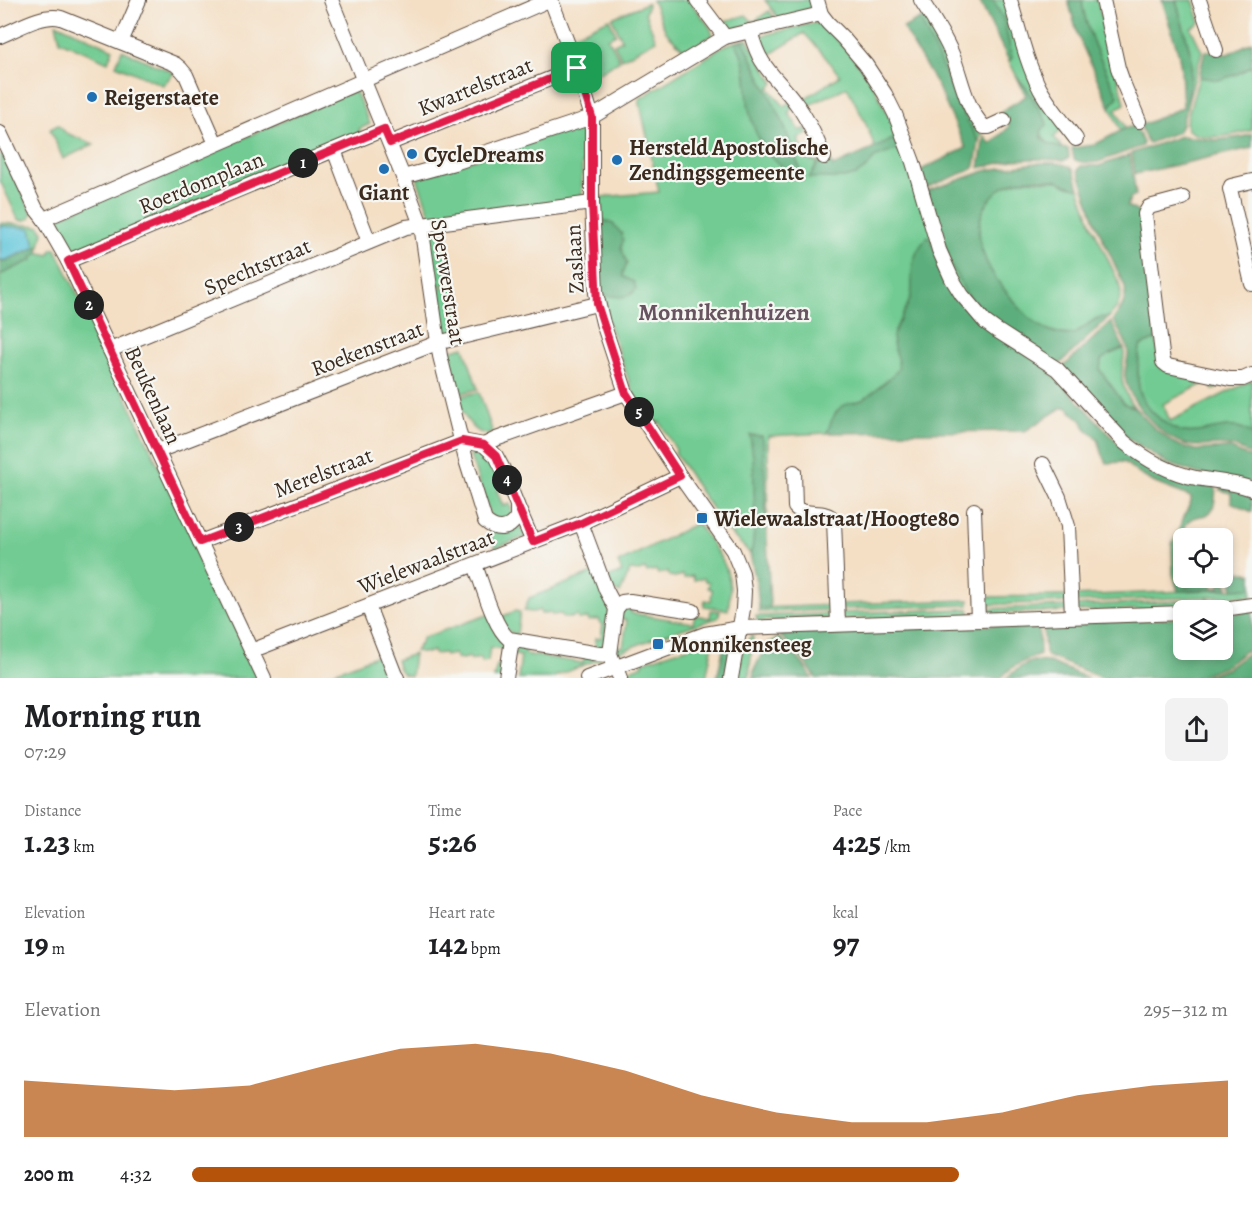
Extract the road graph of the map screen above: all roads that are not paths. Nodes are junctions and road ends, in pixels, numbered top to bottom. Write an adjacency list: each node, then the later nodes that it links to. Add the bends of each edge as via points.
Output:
1 (139, 0): 13 (street)
2 (331, 0): 16 (street, Sperwerstraat)
3 (550, 0): 15 (street, Zaslaan); 16 (street)
4 (697, 0): 12 (street)
5 (921, 0): 18 (street, via 951,51 976,118 984,127)
6 (1010, 0): 22 (street, via 1039,87)
7 (1102, 0): 19 (street, via 1118,68)
8 (1198, 0): 14 (street)
9 (819, 7): 10 (street); 47 (street, via 885,94 914,162 944,264 974,310 996,330 1057,369 1135,451 1180,474)
10 (750, 31): 12 (street); 26 (street, via 763,63 797,104)
11 (0, 36): 13 (street, via 53,15)
12 (725, 37): 17 (street)
13 (121, 42): 24 (street, via 181,69)
14 (1216, 50)
15 (577, 68): 17 (street, Zaslaan); 23 (street, Kwartelstraat)
16 (364, 80): 20 (street, Sperwerstraat); 24 (street)
17 (592, 117): 27 (street); 30 (street, Zaslaan)
18 (1004, 120)
19 (1139, 121)
20 (384, 129): 23 (street, Sperwerstraat); 25 (street, Roerdomplaan)
21 (0, 133): 31 (street, Beukenlaan)
22 (1076, 139)
23 (390, 143): 27 (street, Sperwerstraat)
24 (216, 144): 31 (street)
25 (334, 150): 33 (street); 34 (street, Roerdomplaan)
26 (824, 157)
27 (404, 177): 32 (street, Sperwerstraat)
28 (1252, 181): 35 (street, via 1230,189)
29 (1183, 198): 39 (street, via 1149,207 1145,214 1163,362 1230,380)
30 (592, 203): 32 (street, Spechtstraat); 36 (street, Zaslaan)
31 (44, 219): 34 (street, Beukenlaan)
32 (421, 225): 33 (street, Spechtstraat); 37 (street, Sperwerstraat)
33 (369, 242): 38 (street, Spechtstraat)
34 (68, 261): 38 (street, Beukenlaan)
35 (1252, 284)
36 (597, 304): 37 (street, Roekenstraat); 40 (street, Zaslaan)
37 (438, 343): 41 (street, Sperwerstraat); 43 (street, Roekenstraat)
38 (110, 350): 43 (street, Beukenlaan)
39 (1252, 375)
40 (626, 393): 42 (street); 46 (street, Zaslaan)
41 (462, 441): 42 (street); 48 (street, Sperwerstraat, via 485,521 498,528 510,525 517,517); 51 (street, Merelstraat)
42 (484, 445): 48 (street, via 503,469)
43 (158, 452): 51 (street, Beukenlaan)
44 (1043, 464): 60 (street, via 1068,526)
45 (794, 472): 62 (street, via 796,511 826,514 834,520)
46 (680, 476): 50 (street, Wielewaalstraat); 63 (street, Zaslaan, via 738,561 744,591)
47 (1252, 489)
48 (516, 505): 52 (street)
49 (974, 510): 61 (street)
50 (581, 523): 52 (street, Wielewaalstraat); 57 (street)
51 (200, 542): 65 (street, Beukenlaan)
52 (533, 542): 53 (street, Wielewaalstraat)
53 (475, 565): 55 (street, Wielewaalstraat); 64 (street, via 497,623 503,635)
54 (1252, 605): 56 (street)
55 (368, 606): 65 (street, Wielewaalstraat); 68 (street)
56 (1233, 608)
57 (616, 609): 58 (street, via 622,602 630,601); 66 (street)
58 (693, 610)
59 (1173, 613): 60 (street)
60 (1072, 616): 61 (street)
61 (978, 620): 62 (street)
62 (838, 624): 63 (street)
63 (740, 628): 66 (street, via 705,634); 71 (street, Zaslaan)
64 (512, 640): 66 (street, via 598,654); 69 (street)
65 (251, 651): 67 (street, Beukenlaan)
66 (615, 666): 70 (street)
67 (264, 678)
68 (397, 678)
69 (506, 678)
70 (587, 678)
71 (731, 678)

